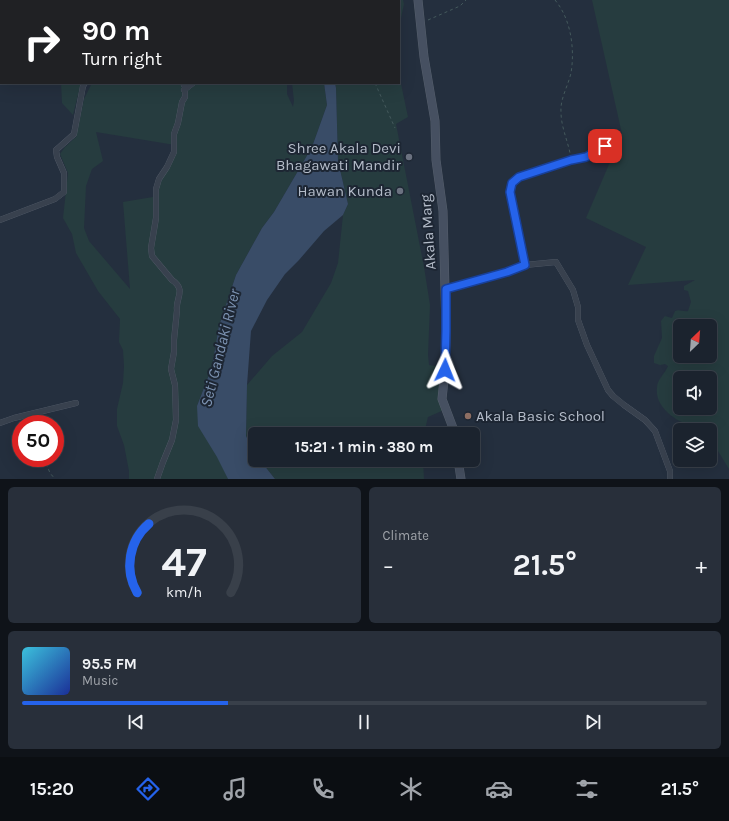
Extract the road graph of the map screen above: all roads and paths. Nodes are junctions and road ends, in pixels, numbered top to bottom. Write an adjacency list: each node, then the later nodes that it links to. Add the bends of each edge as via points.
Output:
1 (418, 0): 4 (main road, Akala Marg)
2 (466, 0): 4 (path, via 460,6)
3 (555, 0): 12 (path, via 566,18 572,50 570,73 560,110)
4 (420, 23): 15 (main road, Akala Marg, via 435,122 436,160 443,211)
5 (85, 84): 13 (street, via 74,134 56,150 64,173 64,192 54,199)
6 (184, 84): 9 (street)
7 (192, 84): 9 (street)
8 (375, 84): 10 (path)
9 (184, 90): 22 (street, via 185,97 174,134 174,152 156,189 156,218 151,248 152,256 180,291 176,305 171,369 175,385 176,420 172,440)
10 (395, 128)
11 (605, 146): 12 (street, via 586,157)
12 (571, 160): 14 (street, via 519,177 512,183 510,192)
13 (0, 220)
14 (525, 265): 15 (street); 24 (street, via 556,262 573,290 578,306 578,320 587,346 608,390 655,431 670,471)
15 (446, 289): 18 (main road, Akala Marg, via 446,362 442,399)
16 (76, 403): 17 (street)
17 (0, 423)
18 (453, 427)
19 (48, 467): 21 (path)
20 (459, 467): 23 (main road)
21 (55, 479)
22 (157, 479)
23 (461, 479)
24 (670, 479)

